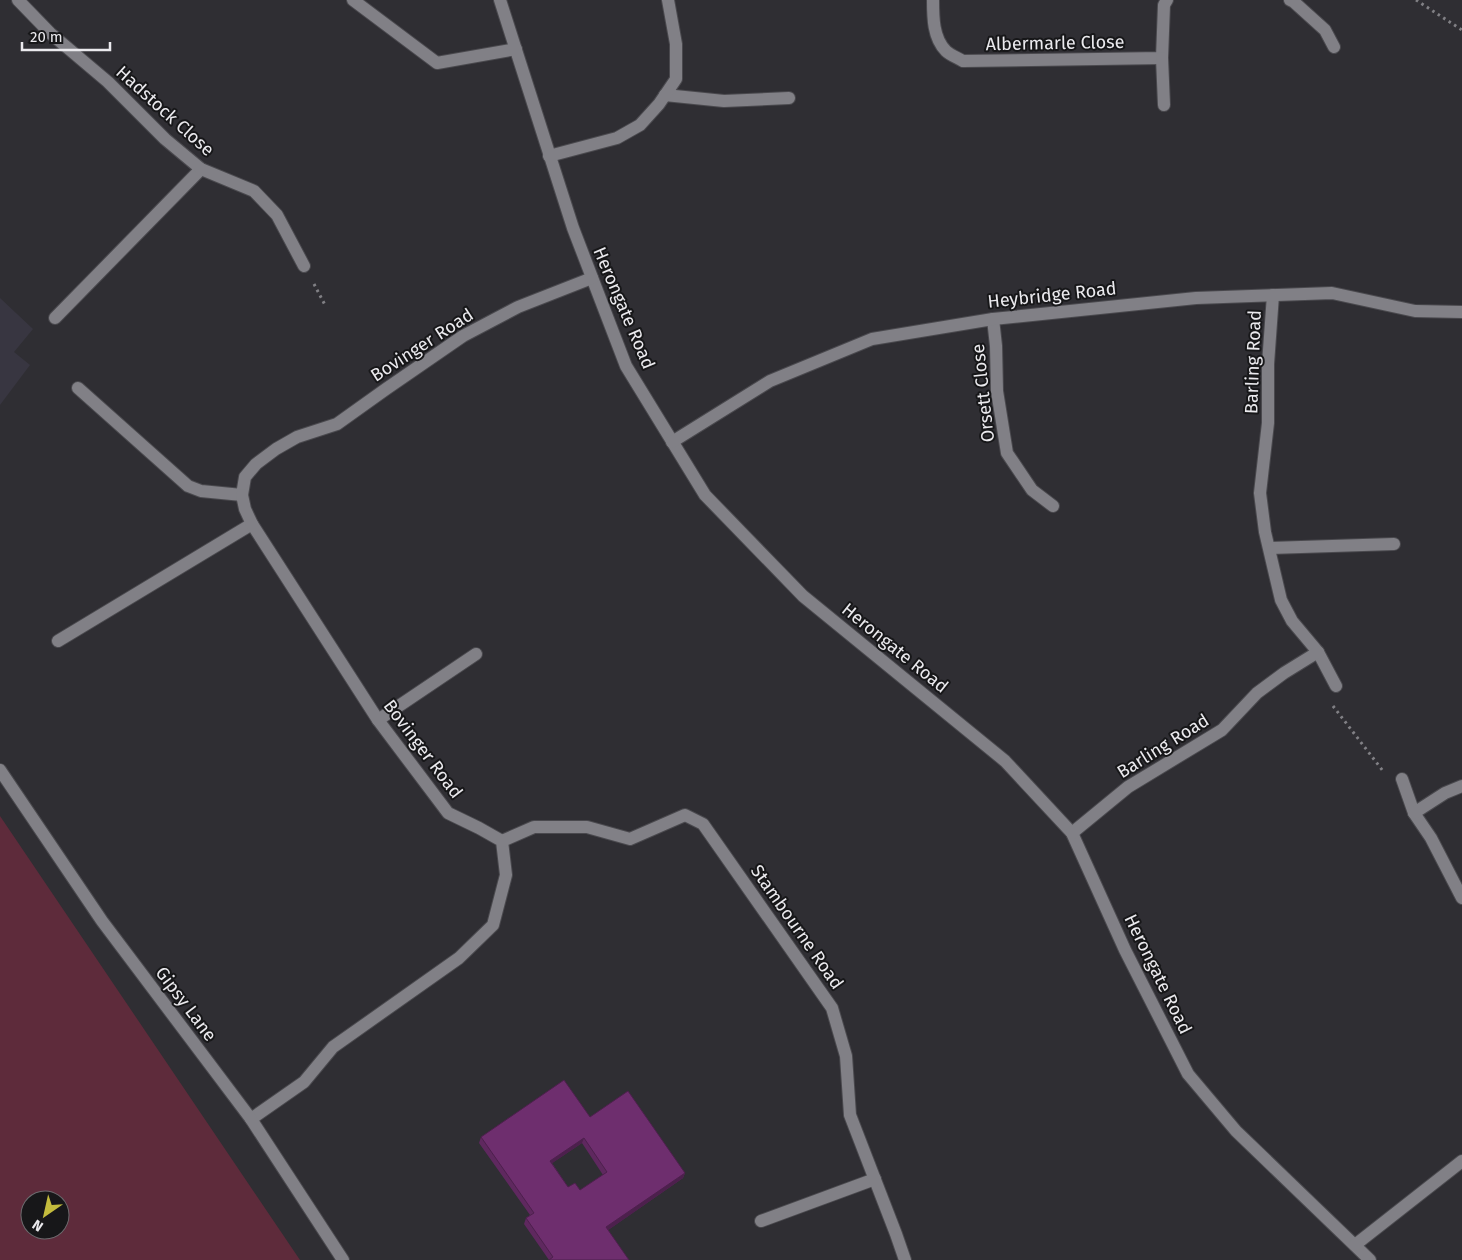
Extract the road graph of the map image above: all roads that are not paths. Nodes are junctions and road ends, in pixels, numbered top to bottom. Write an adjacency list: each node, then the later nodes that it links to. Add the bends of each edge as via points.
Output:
1 (18, 0): 15 (street, Hadstock Close)
2 (353, 0): 9 (street, via 437,63)
3 (500, 0): 9 (street, Herongate Road)
4 (668, 0): 11 (street, via 676,44 676,79)
5 (933, 0): 10 (street, Albermarle Close, via 936,36 946,52 963,61)
6 (1167, 0): 10 (street, via 1164,5)
7 (1290, 0): 8 (street, via 1325,30)
8 (1334, 47)
9 (516, 49): 14 (street, Herongate Road)
10 (1162, 58): 13 (street)
11 (665, 95): 12 (street, via 724,101); 14 (street, via 640,125 617,138)
12 (789, 98)
13 (1164, 105)
14 (549, 156): 17 (street, Herongate Road)
15 (201, 170): 16 (street, Hadstock Close, via 254,191 278,215); 20 (street)
16 (304, 266)
17 (592, 278): 23 (street, Herongate Road, via 626,366); 24 (street, Bovinger Road, via 518,307 463,336 337,424 297,437 276,449 245,477)
18 (1273, 296): 19 (street, Heybridge Road, via 1332,293 1415,311); 21 (street, Heybridge Road, via 1196,298); 28 (street, Barling Road, via 1268,423 1260,493)
19 (1462, 312)
20 (55, 318)
21 (994, 319): 23 (street, Heybridge Road, via 872,339 770,381); 25 (street, Orsett Close, via 997,391 1007,453 1032,490)
22 (78, 388): 24 (street, via 188,486 201,491)
23 (672, 442): 38 (street, Herongate Road, via 705,494 802,596 1005,761)
24 (242, 495): 26 (street, Bovinger Road)
25 (1053, 506)
26 (252, 524): 29 (street); 33 (street, Bovinger Road)
27 (1394, 544): 28 (street)
28 (1270, 548): 30 (street, Barling Road, via 1281,600 1292,621)
29 (58, 641)
30 (1318, 652): 32 (street, Barling Road); 38 (street, Barling Road, via 1257,693 1222,730 1128,787)
31 (476, 654): 33 (street)
32 (1336, 686)
33 (378, 720): 39 (street, Bovinger Road, via 448,813)
34 (0, 770): 41 (street, Gipsy Lane, via 102,921)
35 (1402, 780): 37 (street)
36 (1462, 786): 37 (street, via 1445,792)
37 (1414, 812): 40 (street)
38 (1072, 833): 45 (street, Herongate Road, via 1125,950 1188,1074 1236,1131)
39 (502, 841): 41 (street, via 506,875 493,926 459,958 333,1047 304,1082); 43 (street, Stambourne Road, via 534,827 588,827 630,839 685,815 703,824 832,1008 846,1056 850,1115)
40 (1462, 898)
41 (251, 1119): 46 (street, Gipsy Lane)
42 (1462, 1161): 45 (street)
43 (875, 1179): 44 (street); 47 (street, Stambourne Road)
44 (761, 1221)
45 (1355, 1245): 48 (street, Herongate Road)
46 (343, 1260)
47 (905, 1260)
48 (1370, 1260)

